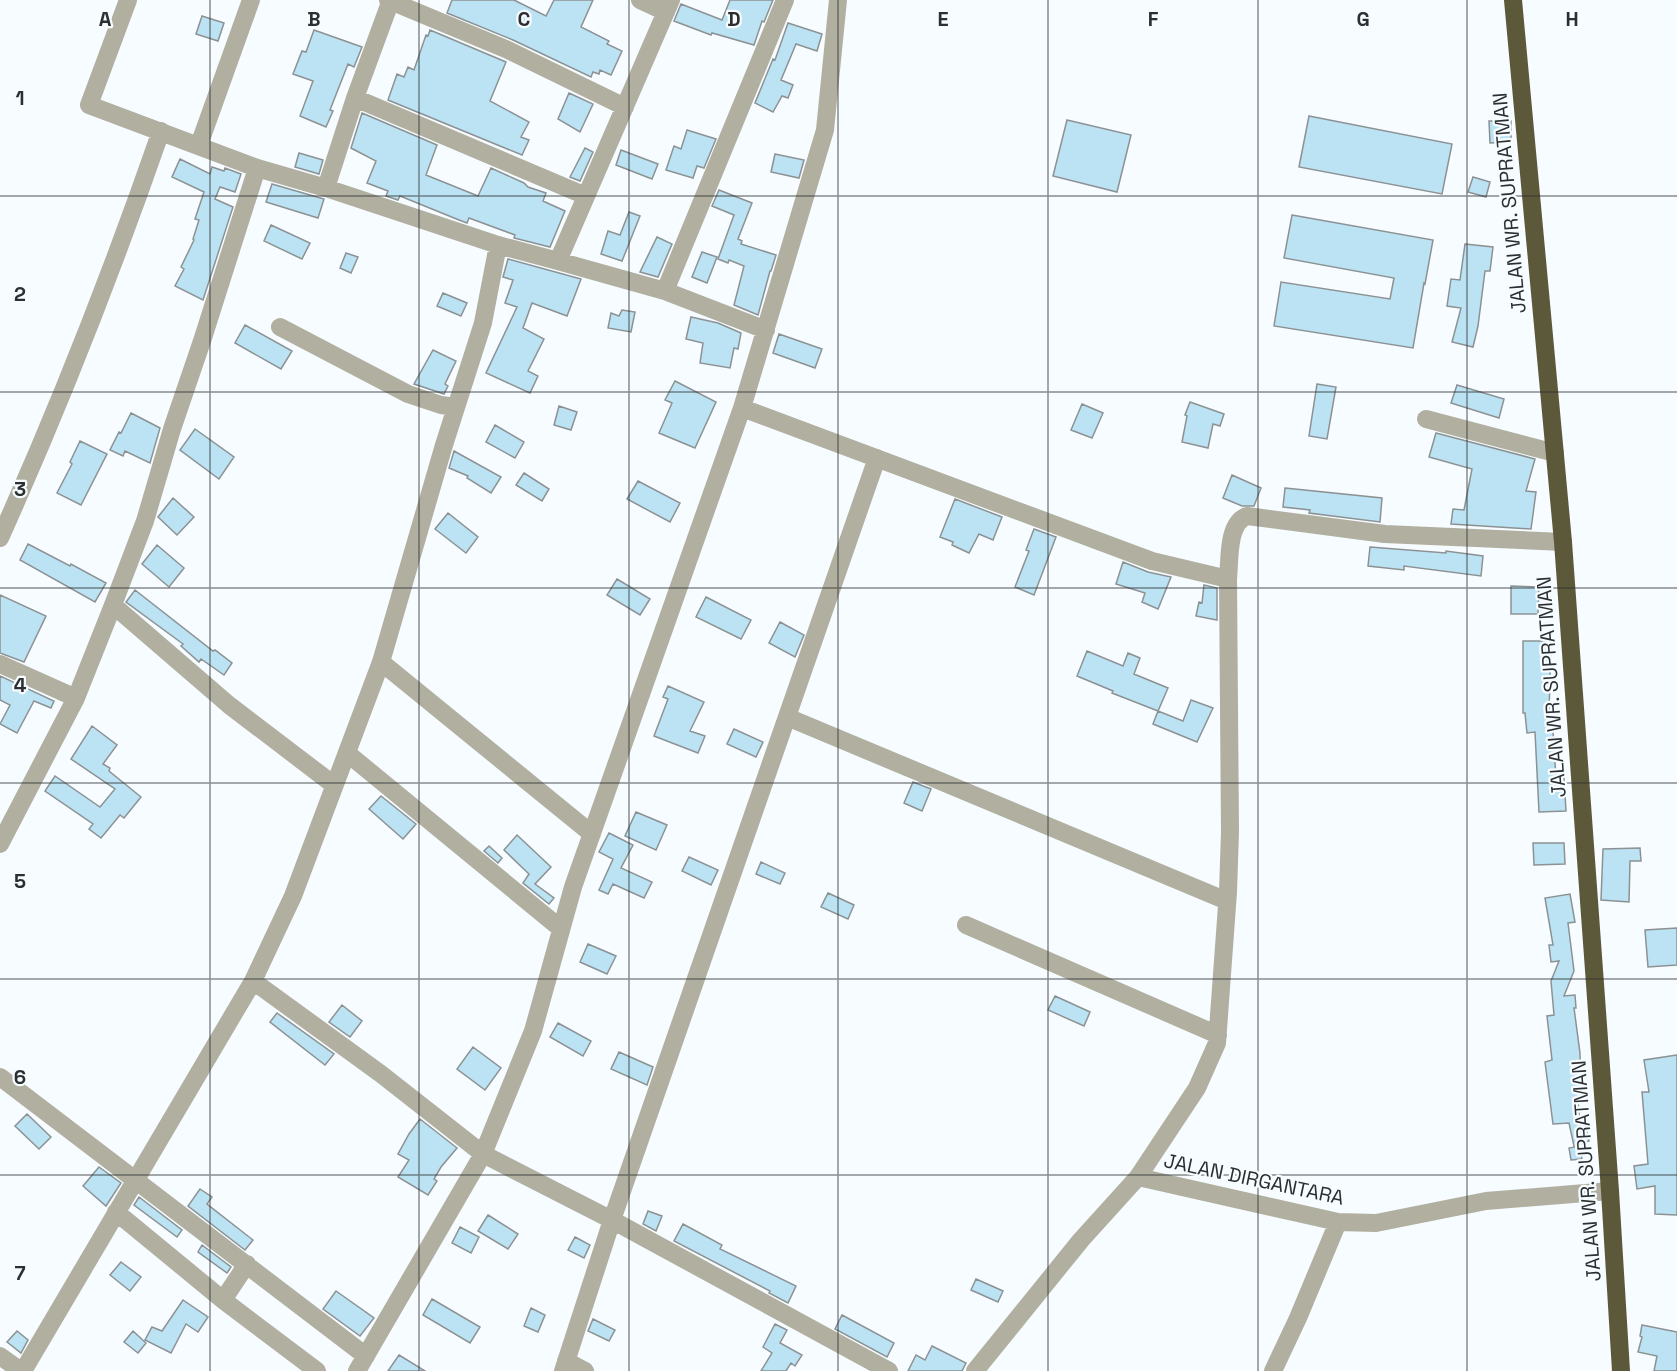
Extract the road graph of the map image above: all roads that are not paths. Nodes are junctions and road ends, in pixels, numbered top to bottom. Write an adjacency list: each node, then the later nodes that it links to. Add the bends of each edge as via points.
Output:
1 (128, 0): 11 (street, via 89,105)
2 (250, 0): 12 (street)
3 (390, 0): 9 (street); 10 (street, via 508,50)
4 (640, 0): 8 (street)
5 (786, 0): 18 (street)
6 (838, 0): 20 (street, via 825,130)
7 (1513, 0): 24 (highway, JALAN WR. SUPRATMAN)
8 (668, 6): 10 (street)
9 (355, 98): 14 (street); 15 (street)
10 (625, 107): 15 (street)
11 (161, 131): 12 (street); 26 (street, via 38,454)
12 (199, 145): 13 (street)
13 (257, 168): 14 (street); 29 (street, via 145,521)
14 (326, 188): 16 (street)
15 (586, 196): 17 (street)
16 (498, 245): 17 (street); 21 (street, via 483,323)
17 (558, 261): 18 (street)
18 (665, 291): 20 (street)
19 (280, 327): 21 (street, via 408,394)
20 (766, 330): 22 (street)
21 (456, 407): 30 (street)
22 (742, 408): 25 (street); 36 (street)
23 (1426, 419): 24 (street)
24 (1555, 453): 27 (highway, JALAN WR. SUPRATMAN)
25 (877, 458): 28 (street, via 1152,561); 33 (street)
26 (0, 538)
27 (1563, 542): 28 (street, via 1385,534 1247,516 1233,528); 47 (highway, JALAN WR. SUPRATMAN)
28 (1228, 579): 38 (street)
29 (113, 605): 32 (street); 35 (street, via 229,705)
30 (381, 662): 34 (street); 36 (street)
31 (0, 664): 32 (street)
32 (76, 698): 37 (street)
33 (787, 717): 38 (street); 49 (street)
34 (347, 753): 35 (street); 40 (street)
35 (334, 785): 41 (street, via 293,896)
36 (592, 834): 40 (street)
37 (0, 844)
38 (1227, 901): 42 (street)
39 (966, 925): 42 (street)
40 (560, 928): 44 (street, via 533,1031)
41 (253, 981): 44 (street); 46 (street)
42 (1218, 1035): 45 (street, via 1197,1088)
43 (0, 1077): 46 (street)
44 (483, 1154): 49 (street); 54 (street)
45 (1138, 1177): 50 (street, JALAN DIRGANTARA); 60 (street, JALAN DIRGANTARA, via 1081,1240)
46 (136, 1182): 48 (street); 51 (street)
47 (1611, 1191): 50 (street, JALAN DIRGANTARA, via 1486,1201 1387,1222); 62 (highway, JALAN WR. SUPRATMAN)
48 (116, 1212): 52 (street); 56 (street)
49 (612, 1220): 55 (street); 59 (street)
50 (1338, 1222): 61 (street)
51 (247, 1264): 52 (street); 54 (street)
52 (223, 1300): 57 (street)
53 (0, 1356): 56 (street)
54 (361, 1364)
55 (564, 1366): 58 (street)
56 (22, 1371)
57 (317, 1371)
58 (585, 1371)
59 (889, 1371)
60 (975, 1371)
61 (1273, 1371)
62 (1621, 1371)

